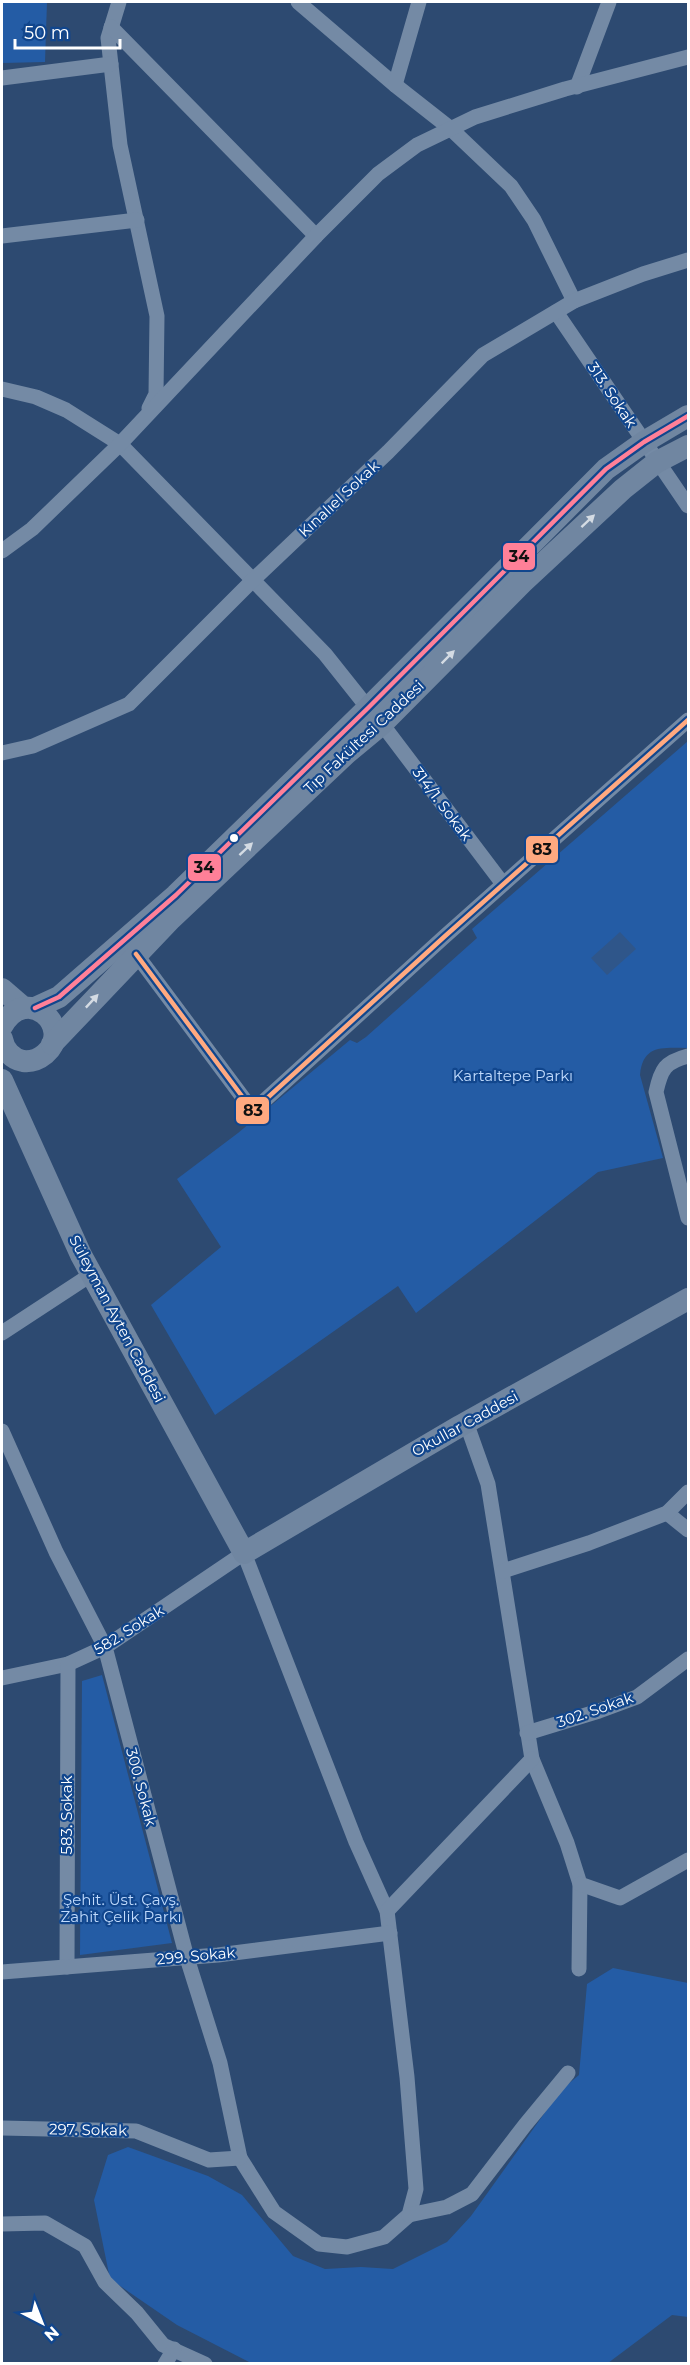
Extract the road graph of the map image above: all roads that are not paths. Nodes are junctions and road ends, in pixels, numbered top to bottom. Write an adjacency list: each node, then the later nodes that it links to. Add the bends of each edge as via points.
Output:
1 (119, 2): 5 (street)
2 (298, 2): 9 (street)
3 (419, 2): 9 (street)
4 (609, 2): 10 (street)
5 (111, 27): 7 (street); 14 (street)
6 (688, 57): 10 (street)
7 (111, 64): 8 (street); 12 (street, via 120,145)
8 (2, 78)
9 (395, 85): 11 (street)
10 (577, 87): 11 (street, via 475,117)
11 (451, 129): 14 (street, via 417,145 378,174); 16 (street, via 511,186 534,220)
12 (137, 220): 13 (street); 20 (street, via 157,316 156,394)
13 (2, 236)
14 (316, 236): 20 (street)
15 (688, 260): 16 (street, Kınalıel Sokak)
16 (574, 301): 17 (street, Kınalıel Sokak)
17 (556, 312): 21 (street, 313. Sokak); 27 (street, Kınalıel Sokak, via 483,355)
18 (2, 389): 22 (street, 314/1. Sokak, via 66,410)
19 (688, 416): 21 (main road)
20 (142, 421): 22 (street)
21 (644, 442): 24 (street, 313. Sokak); 28 (main road, via 606,469)
22 (120, 444): 26 (street, via 32,529); 27 (street, 314/1. Sokak)
23 (688, 446): 24 (main road, Tıp Fakültesi Caddesi)
24 (657, 462): 25 (street, 313. Sokak); 28 (main road, Tıp Fakültesi Caddesi, one-way to 24)
25 (688, 506)
26 (2, 551)
27 (254, 579): 28 (street, 314/1. Sokak, via 326,654); 30 (street, Kınalıel Sokak, via 129,704 33,746)
28 (375, 716): 31 (street, 314/1. Sokak); 32 (main road, Tıp Fakültesi Caddesi, one-way to 28, via 339,761); 34 (main road, via 59,997)
29 (688, 720): 31 (street)
30 (2, 753)
31 (503, 884): 32 (street, via 253,1111)
32 (136, 954): 37 (main road, Tıp Fakültesi Caddesi, one-way to 32)
33 (2, 989): 34 (main road)
34 (30, 1008): 35 (main road, via 8,1016); 37 (main road, via 44,1012 52,1024)
35 (2, 1026)
36 (2, 1039): 39 (main road, via 12,1056)
37 (52, 1044): 39 (main road, Tıp Fakültesi Caddesi, via 38,1059)
38 (688, 1056): 42 (street, via 670,1062 660,1073 656,1092)
39 (24, 1061): 40 (main road)
40 (2, 1075)
41 (2, 1080): 43 (main road, Süleyman Ayten Caddesi)
42 (688, 1218)
43 (92, 1274): 45 (street); 51 (main road, Süleyman Ayten Caddesi)
44 (688, 1299): 46 (main road, Okullar Caddesi)
45 (2, 1333)
46 (466, 1422): 51 (main road, Okullar Caddesi); 52 (street, via 488,1485)
47 (2, 1431): 53 (street, 300. Sokak, via 56,1552)
48 (688, 1492): 49 (street)
49 (667, 1513): 50 (street); 52 (street)
50 (688, 1530)
51 (243, 1553): 53 (street, 582. Sokak); 61 (street, via 356,1842)
52 (503, 1570): 57 (street)
53 (105, 1647): 55 (street, 582. Sokak); 63 (street, 300. Sokak)
54 (688, 1659): 57 (street, 302. Sokak, via 637,1697)
55 (68, 1664): 56 (street, 582. Sokak); 64 (street, 583. Sokak)
56 (2, 1678)
57 (527, 1733): 58 (street)
58 (532, 1759): 60 (street); 61 (street)
59 (688, 1860): 60 (street, via 620,1898)
60 (580, 1884): 65 (street)
61 (387, 1911): 62 (street)
62 (390, 1933): 63 (street, 299. Sokak); 70 (street, via 416,2189)
63 (187, 1958): 64 (street, 299. Sokak); 69 (street, 300. Sokak, via 220,2063)
64 (67, 1967): 66 (street, 299. Sokak)
65 (579, 1969)
66 (2, 1972)
67 (567, 2073): 70 (street, via 472,2194 447,2207)
68 (2, 2128): 69 (street, 297. Sokak, via 136,2131 209,2160)
69 (240, 2158): 70 (street, via 274,2212 319,2244 347,2247 384,2237)
70 (409, 2215)
71 (2, 2224): 72 (street, via 45,2223 85,2246 105,2282 164,2345)
72 (174, 2349): 73 (street); 74 (street)
73 (165, 2364)
74 (206, 2364)

